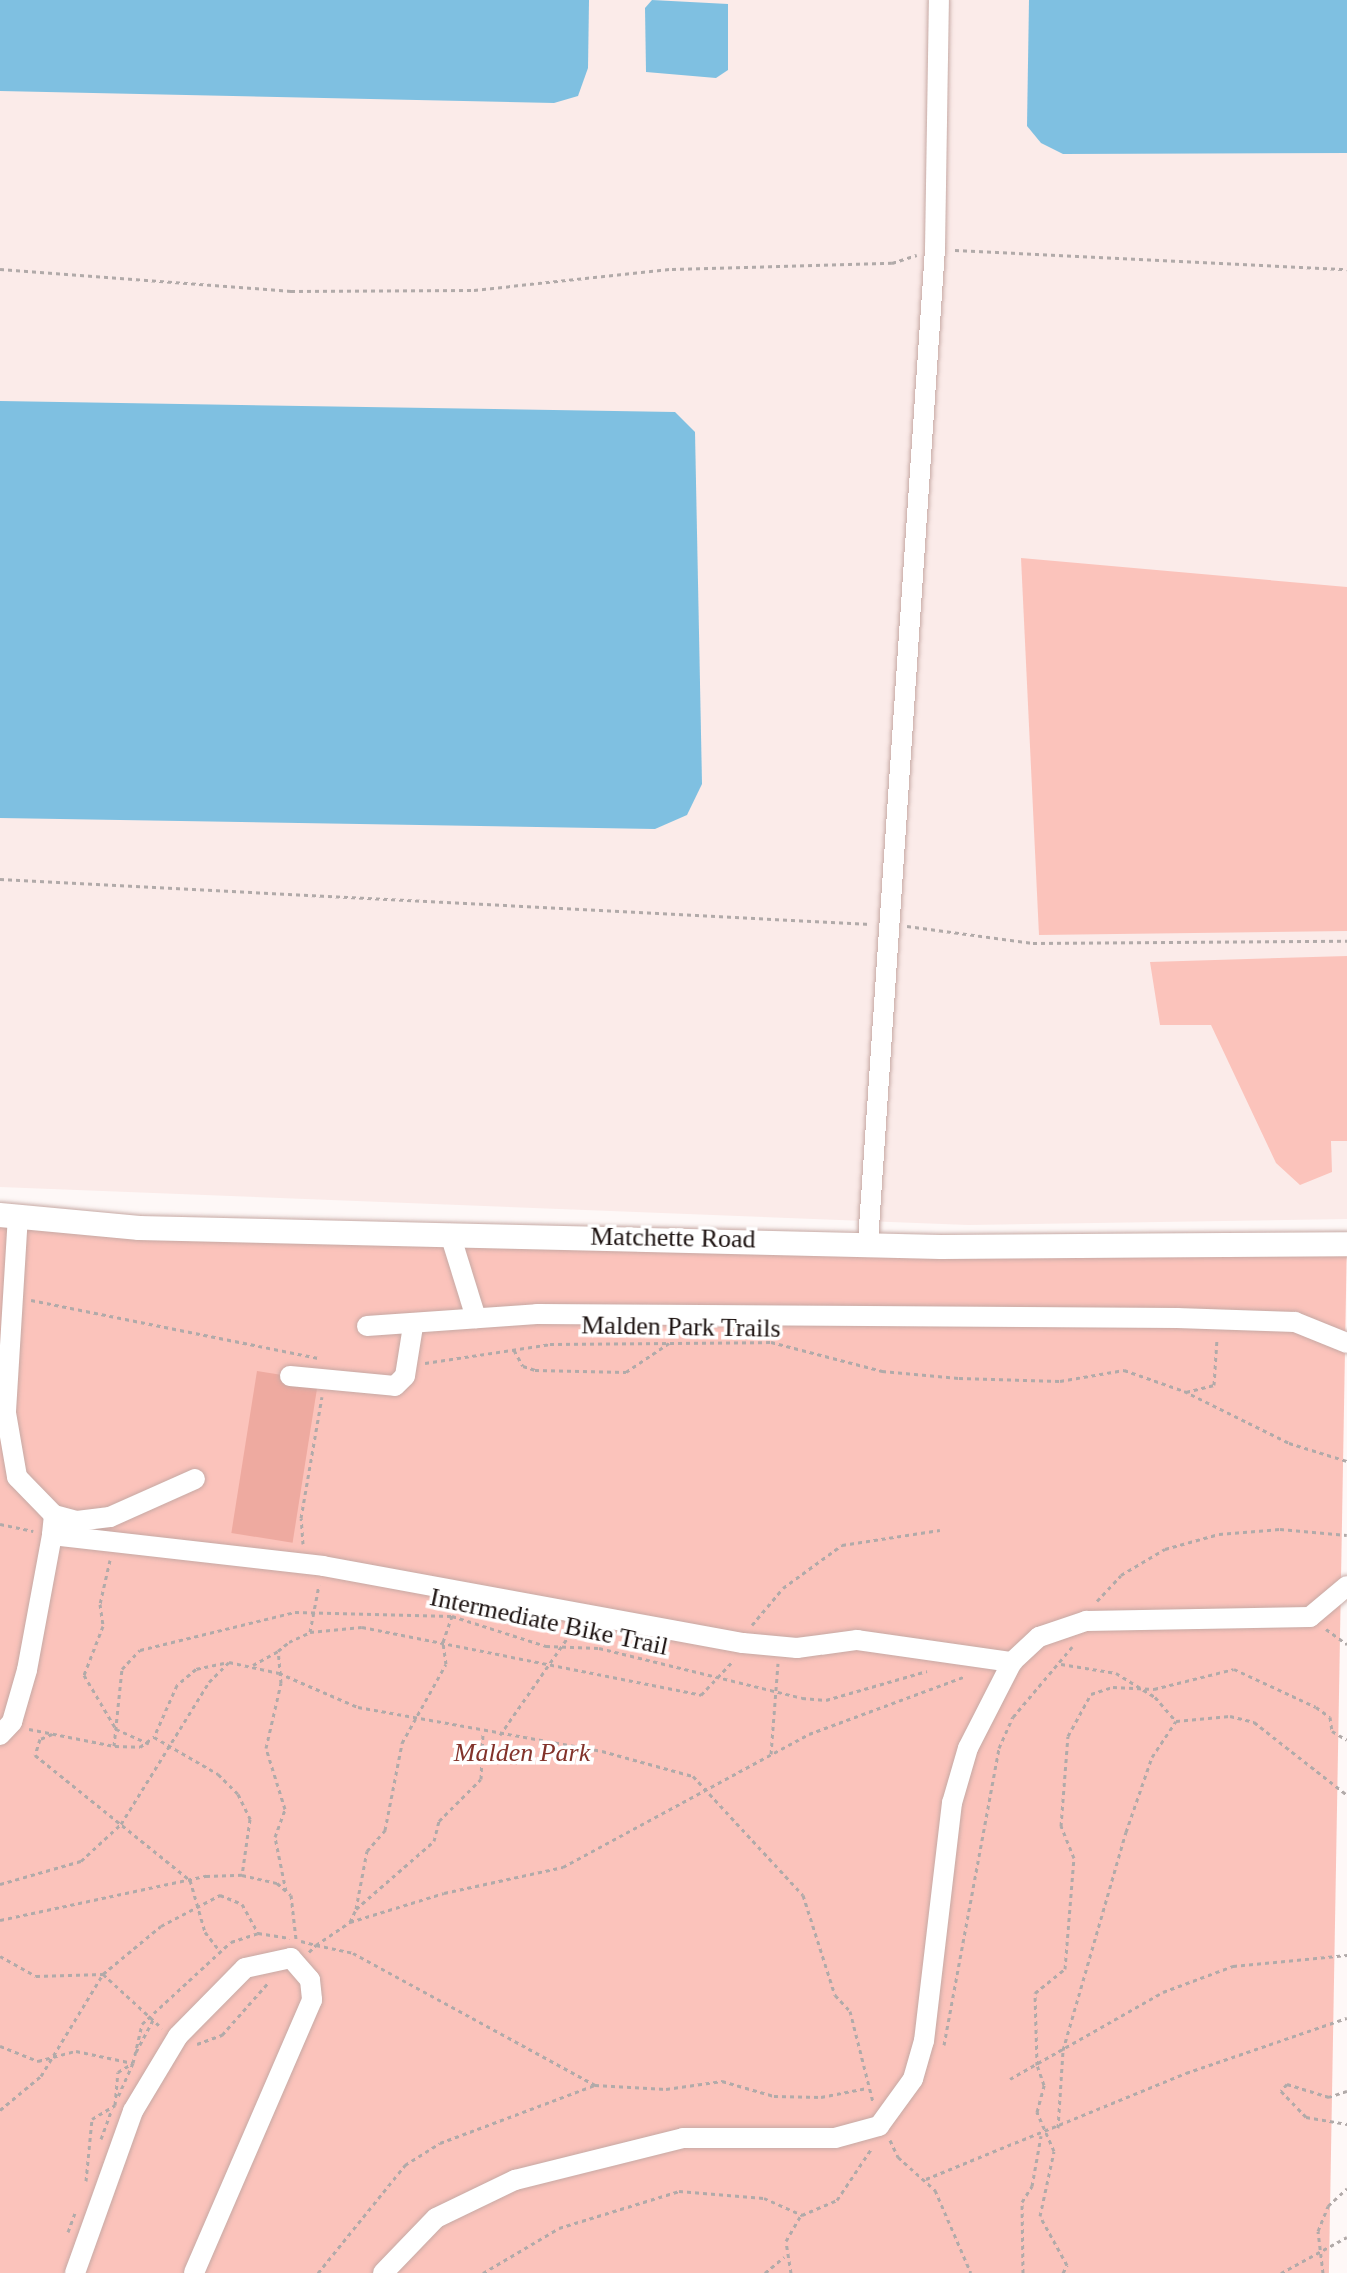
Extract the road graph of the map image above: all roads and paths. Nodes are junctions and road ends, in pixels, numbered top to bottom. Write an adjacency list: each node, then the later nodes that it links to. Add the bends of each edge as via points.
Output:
1 (939, 0): 2 (lane)
2 (935, 249): 3 (path, via 892,263 672,269 474,290 291,291); 4 (path); 6 (lane)
3 (0, 269)
4 (1347, 269)
5 (0, 879): 6 (path)
6 (893, 925): 7 (path, via 1033,943); 10 (lane)
7 (1347, 941)
8 (9, 1215): 9 (main road, Matchette Road, via 139,1228); 12 (lane)
9 (450, 1234): 10 (main road, Matchette Road); 13 (lane)
10 (868, 1242): 11 (main road, Matchette Road)
11 (1347, 1244)
12 (16, 1296): 21 (path); 24 (lane)
13 (476, 1318): 14 (lane); 16 (lane)
14 (1219, 1320): 18 (lane, via 1295,1322); 23 (path, via 1214,1385)
15 (367, 1326): 16 (lane)
16 (413, 1326): 20 (lane)
17 (670, 1342): 19 (path, Malden Park Trails); 19 (path, via 661,1354 626,1372 535,1370 523,1366); 23 (path, Malden Park Trails, via 771,1342 882,1371 959,1378 1060,1381 1124,1370)
18 (1347, 1343)
19 (514, 1350): 20 (path, Malden Park Trails)
20 (406, 1366): 21 (lane, via 401,1382 383,1388)
21 (325, 1369): 22 (lane); 32 (path, via 301,1518)
22 (290, 1376)
23 (1186, 1392): 25 (path, Malden Park Trails, via 1289,1443)
24 (4, 1451): 28 (lane)
25 (1347, 1461)
26 (195, 1479): 28 (lane, via 110,1517)
27 (0, 1524): 28 (path)
28 (53, 1525): 31 (lane); 60 (lane, via 27,1670)
29 (940, 1530): 41 (path, via 842,1545 761,1608)
30 (1346, 1536): 38 (path, via 1280,1529 1219,1534 1165,1549 1121,1575)
31 (111, 1541): 32 (lane); 59 (path, via 100,1604 103,1626 84,1675)
32 (314, 1565): 34 (lane); 35 (path)
33 (1347, 1586): 37 (lane)
34 (464, 1588): 36 (path); 41 (lane)
35 (311, 1612): 36 (path, Intermediate Bike Trail); 39 (path); 59 (path, Intermediate Bike Trail, via 140,1650 122,1669)
36 (452, 1616): 40 (path); 43 (path, Intermediate Bike Trail)
37 (1310, 1617): 38 (lane); 42 (path)
38 (1086, 1621): 49 (lane, via 1039,1637); 50 (path)
39 (310, 1632): 40 (path, via 362,1627); 45 (path)
40 (443, 1642): 48 (path); 57 (path, via 446,1664)
41 (743, 1643): 44 (lane); 54 (path)
42 (1347, 1644)
43 (566, 1647): 48 (path); 54 (path, Intermediate Bike Trail, via 599,1648)
44 (782, 1647): 46 (lane, via 869,1640); 56 (path)
45 (278, 1651): 51 (path); 53 (path)
46 (985, 1660): 49 (lane); 70 (path, via 971,1674)
47 (229, 1662): 51 (path); 64 (path, via 196,1669 177,1685); 69 (path, via 209,1682)
48 (553, 1662): 54 (path, via 677,1694 701,1695); 63 (path)
49 (1012, 1662): 106 (lane, via 959,1773 924,2041)
50 (1061, 1664): 55 (path, via 1116,1673); 94 (path, via 1013,1717 999,1748)
51 (253, 1665): 53 (path)
52 (930, 1670): 56 (path, Intermediate Bike Trail, via 826,1700)
53 (279, 1673): 57 (path, via 358,1707); 78 (path, via 266,1748 285,1809 275,1837)
54 (722, 1676): 56 (path, Intermediate Bike Trail)
55 (1136, 1686): 58 (path); 65 (path, via 1154,1689 1234,1669 1316,1707 1330,1717 1332,1731); 99 (path, via 1091,1694 1068,1736 1061,1826 1074,1858 1065,1969 1035,1993)
56 (771, 1690): 70 (path)
57 (416, 1720): 61 (path); 80 (path, via 402,1743 385,1830 367,1851)
58 (1176, 1721): 73 (path, via 1230,1716 1254,1722); 95 (path, via 1152,1757 1126,1832)
59 (116, 1729): 67 (path); 68 (path, Intermediate Bike Trail)
60 (5, 1730): 62 (path)
61 (483, 1733): 63 (path); 80 (path, via 481,1779 439,1821 434,1841)
62 (53, 1734): 68 (path); 74 (path, via 40,1739 35,1755)
63 (500, 1736): 72 (path, via 630,1758 693,1776)
64 (154, 1737): 66 (path); 67 (path)
65 (1347, 1740)
66 (161, 1743): 69 (path); 71 (path)
67 (149, 1744): 68 (path)
68 (114, 1746)
69 (167, 1749): 71 (path); 75 (path, via 218,1774 238,1794 250,1819)
70 (771, 1754): 72 (path)
71 (162, 1757): 74 (path)
72 (707, 1789): 82 (path, via 563,1867 444,1893); 102 (path, via 711,1801 745,1827 803,1895 835,1995 850,2011)
73 (1347, 1795)
74 (121, 1824): 76 (path); 77 (path, via 81,1861)
75 (242, 1875): 76 (path); 78 (path)
76 (190, 1880): 79 (path); 81 (path)
77 (0, 1884)
78 (286, 1891): 84 (path, via 297,1912 296,1939)
79 (198, 1904): 83 (path, via 220,1895 242,1904); 85 (path, via 205,1932); 89 (path)
80 (356, 1909): 82 (path)
81 (0, 1920)
82 (350, 1922): 84 (path)
83 (258, 1933)
84 (316, 1945): 101 (path, via 366,1959)
85 (219, 1950)
86 (1347, 1955): 95 (path, via 1233,1966 1163,1992)
87 (0, 1956): 89 (path, via 36,1976)
88 (298, 1962): 92 (path, via 276,1975 222,2035 196,2044); 92 (lane, via 282,1956 245,1968); 117 (lane, via 310,1980 312,2000)
89 (103, 1974): 91 (path); 97 (path)
90 (1347, 2018): 107 (path, via 1186,2073)
91 (153, 2020): 92 (path); 96 (path)
92 (176, 2039): 116 (lane, via 133,2111)
93 (0, 2046): 97 (path, via 27,2059)
94 (943, 2048)
95 (1063, 2050): 99 (path); 107 (path)
96 (135, 2054)
97 (50, 2060): 98 (path, via 76,2051); 104 (path)
98 (133, 2063)
99 (1037, 2065): 100 (path); 108 (path, via 1044,2085 1037,2112)
100 (1010, 2079)
101 (595, 2085): 102 (path, via 666,2089 722,2081 774,2096 821,2097); 118 (path, via 440,2143 405,2165)
102 (867, 2088): 106 (path)
103 (1347, 2091): 105 (path, via 1329,2097 1287,2084 1281,2091 1306,2117)
104 (0, 2110)
105 (1347, 2124)
106 (889, 2128): 110 (path, via 898,2157); 112 (path, via 863,2154 837,2200); 119 (lane, via 835,2138 683,2138 515,2180 436,2218)
107 (1059, 2130): 108 (path)
108 (1047, 2134): 109 (path); 125 (path, via 1054,2151 1040,2216 1067,2265)
109 (1041, 2136): 110 (path, via 947,2165); 124 (path, via 1032,2186 1022,2202)
110 (925, 2179): 123 (path)
111 (1347, 2188): 114 (path, via 1328,2206 1318,2231)
112 (802, 2215): 115 (path); 120 (path, via 764,2198 679,2191 559,2228)
113 (1347, 2237): 114 (path)
114 (1319, 2250): 126 (path); 127 (path)
115 (784, 2257): 121 (path); 122 (path)
116 (75, 2273)
117 (194, 2273)
118 (318, 2273)
119 (383, 2273)
120 (483, 2273)
121 (765, 2273)
122 (791, 2273)
123 (971, 2273)
124 (1023, 2273)
125 (1063, 2273)
126 (1281, 2273)
127 (1323, 2273)

